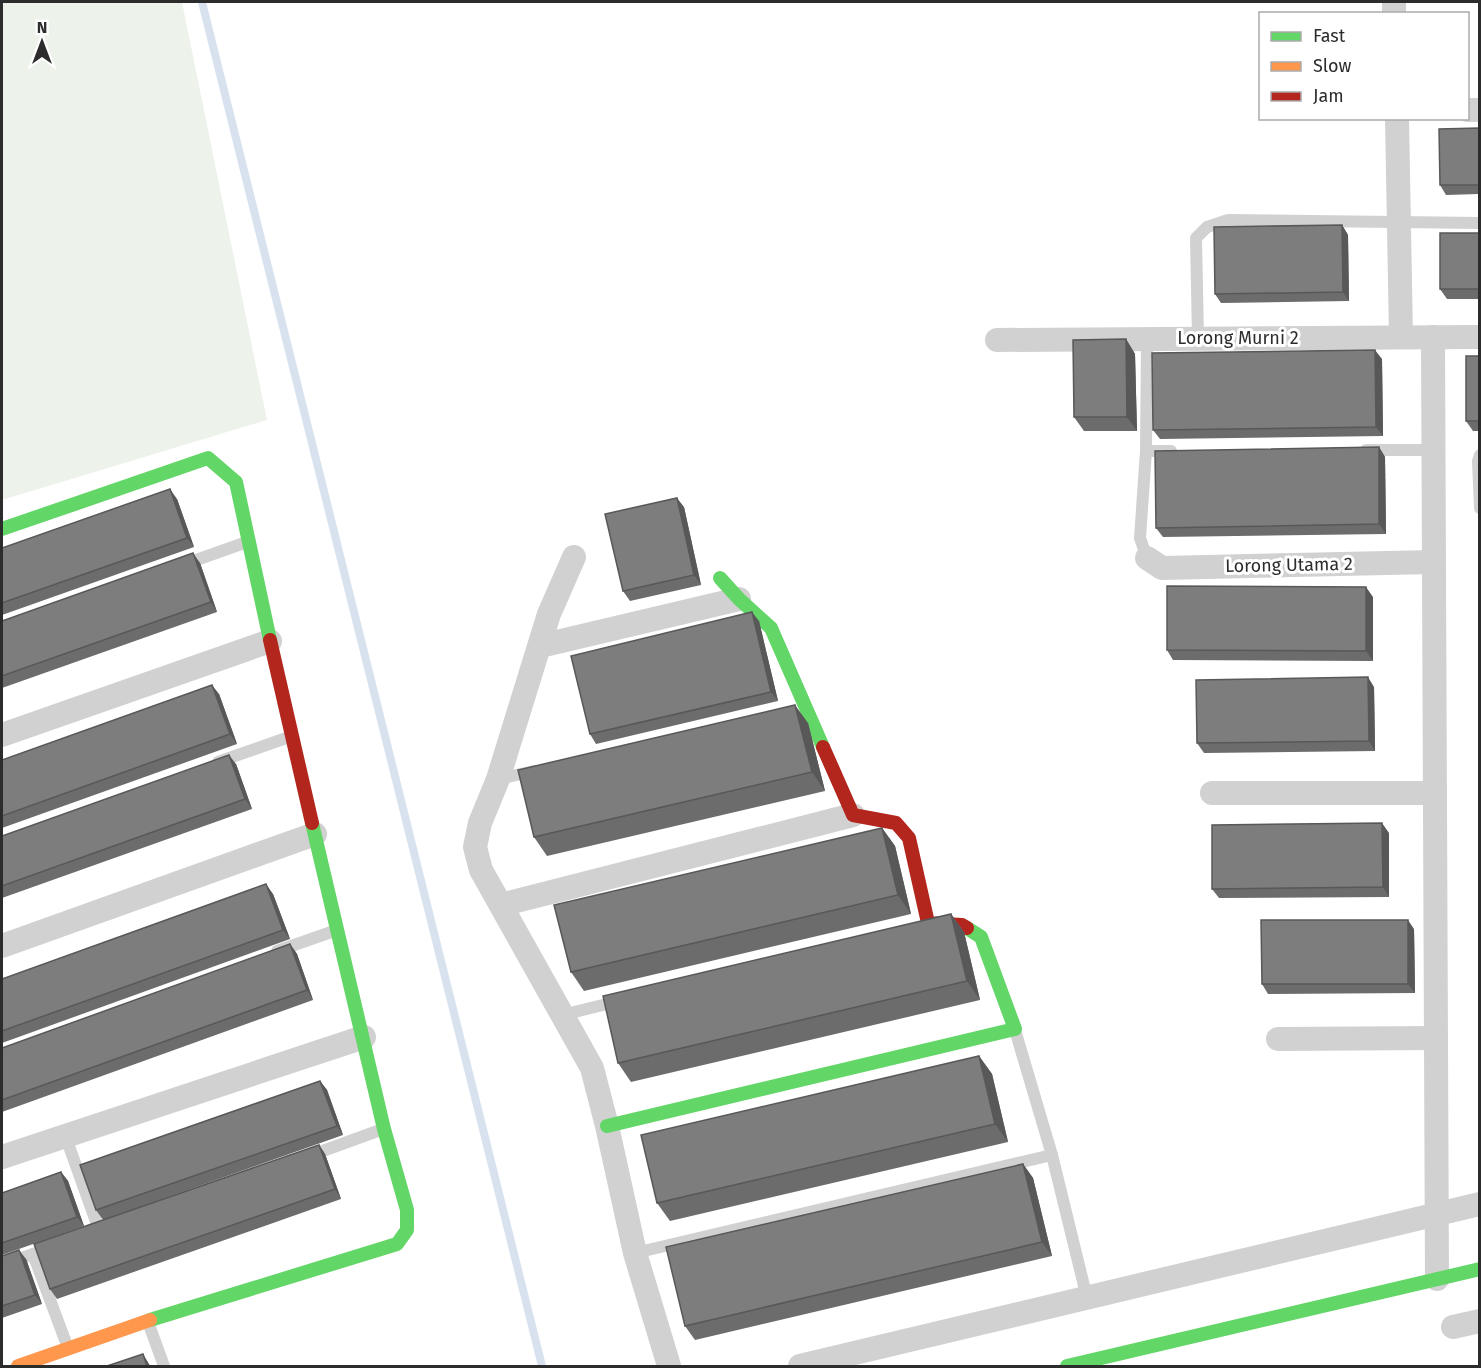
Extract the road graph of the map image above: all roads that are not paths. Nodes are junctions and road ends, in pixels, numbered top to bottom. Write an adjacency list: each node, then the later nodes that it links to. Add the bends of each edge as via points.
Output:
1 (1397, 120): 2 (street)
2 (1398, 223): 3 (lane); 5 (lane, via 1228,220 1206,227 1196,238); 6 (street)
3 (1479, 223)
4 (1479, 337): 7 (street, Lorong Murni 2)
5 (1198, 338): 6 (street, Lorong Murni 2); 8 (street, Lorong Murni 2)
6 (1401, 338): 7 (street, Lorong Murni 2)
7 (1433, 338): 11 (street)
8 (1147, 339): 9 (street, Lorong Murni 2); 12 (lane)
9 (998, 340)
10 (1350, 450): 11 (lane)
11 (1433, 450): 20 (street)
12 (1146, 451): 13 (lane); 19 (lane, via 1140,538)
13 (1182, 451)
14 (1479, 455): 15 (lane)
15 (1479, 508)
16 (2, 529): 17 (street, via 208,458 236,482)
17 (249, 542): 21 (lane); 24 (street)
18 (574, 557): 25 (street, via 549,614)
19 (1147, 558): 20 (street, Lorong Utama 2, via 1162,568)
20 (1434, 562): 32 (street)
21 (170, 569)
22 (720, 578): 23 (street)
23 (739, 599): 25 (street); 33 (street, via 771,628)
24 (270, 641): 26 (street); 27 (street)
25 (540, 646): 30 (street)
26 (2, 735)
27 (292, 736): 28 (lane); 34 (street)
28 (203, 767)
29 (544, 769): 30 (lane)
30 (498, 779): 35 (street, via 480,824 476,847 481,870)
31 (1212, 793): 32 (street)
32 (1435, 793): 43 (street)
33 (853, 815): 35 (street); 41 (street, via 897,823 909,838 923,925 962,925 981,937)
34 (315, 834): 36 (street); 37 (street)
35 (501, 905): 40 (street)
36 (338, 929): 38 (lane); 42 (street)
37 (2, 946)
38 (260, 958)
39 (629, 998): 40 (lane)
40 (561, 1014): 45 (street, via 592,1068)
41 (1014, 1029): 45 (street); 48 (lane)
42 (364, 1037): 46 (street); 47 (street)
43 (1436, 1038): 44 (street); 52 (street)
44 (1278, 1039)
45 (607, 1126): 55 (street)
46 (384, 1129): 50 (lane); 61 (street, via 407,1210 407,1230 397,1244)
47 (65, 1136): 49 (street); 53 (lane)
48 (1052, 1155): 55 (lane); 60 (lane)
49 (2, 1156)
50 (297, 1160)
51 (1479, 1204): 52 (street)
52 (1436, 1214): 59 (street); 60 (street)
53 (99, 1230)
54 (66, 1242): 56 (lane)
55 (636, 1253): 67 (street)
56 (33, 1254): 57 (lane); 64 (lane)
57 (2, 1265)
58 (1479, 1269): 59 (street)
59 (1437, 1279): 69 (street)
60 (1087, 1298): 68 (street)
61 (147, 1321): 64 (street); 66 (lane)
62 (1479, 1321): 63 (street)
63 (1453, 1327)
64 (68, 1349): 65 (street)
65 (18, 1366)
66 (164, 1366)
67 (669, 1366)
68 (800, 1366)
69 (1067, 1366)

